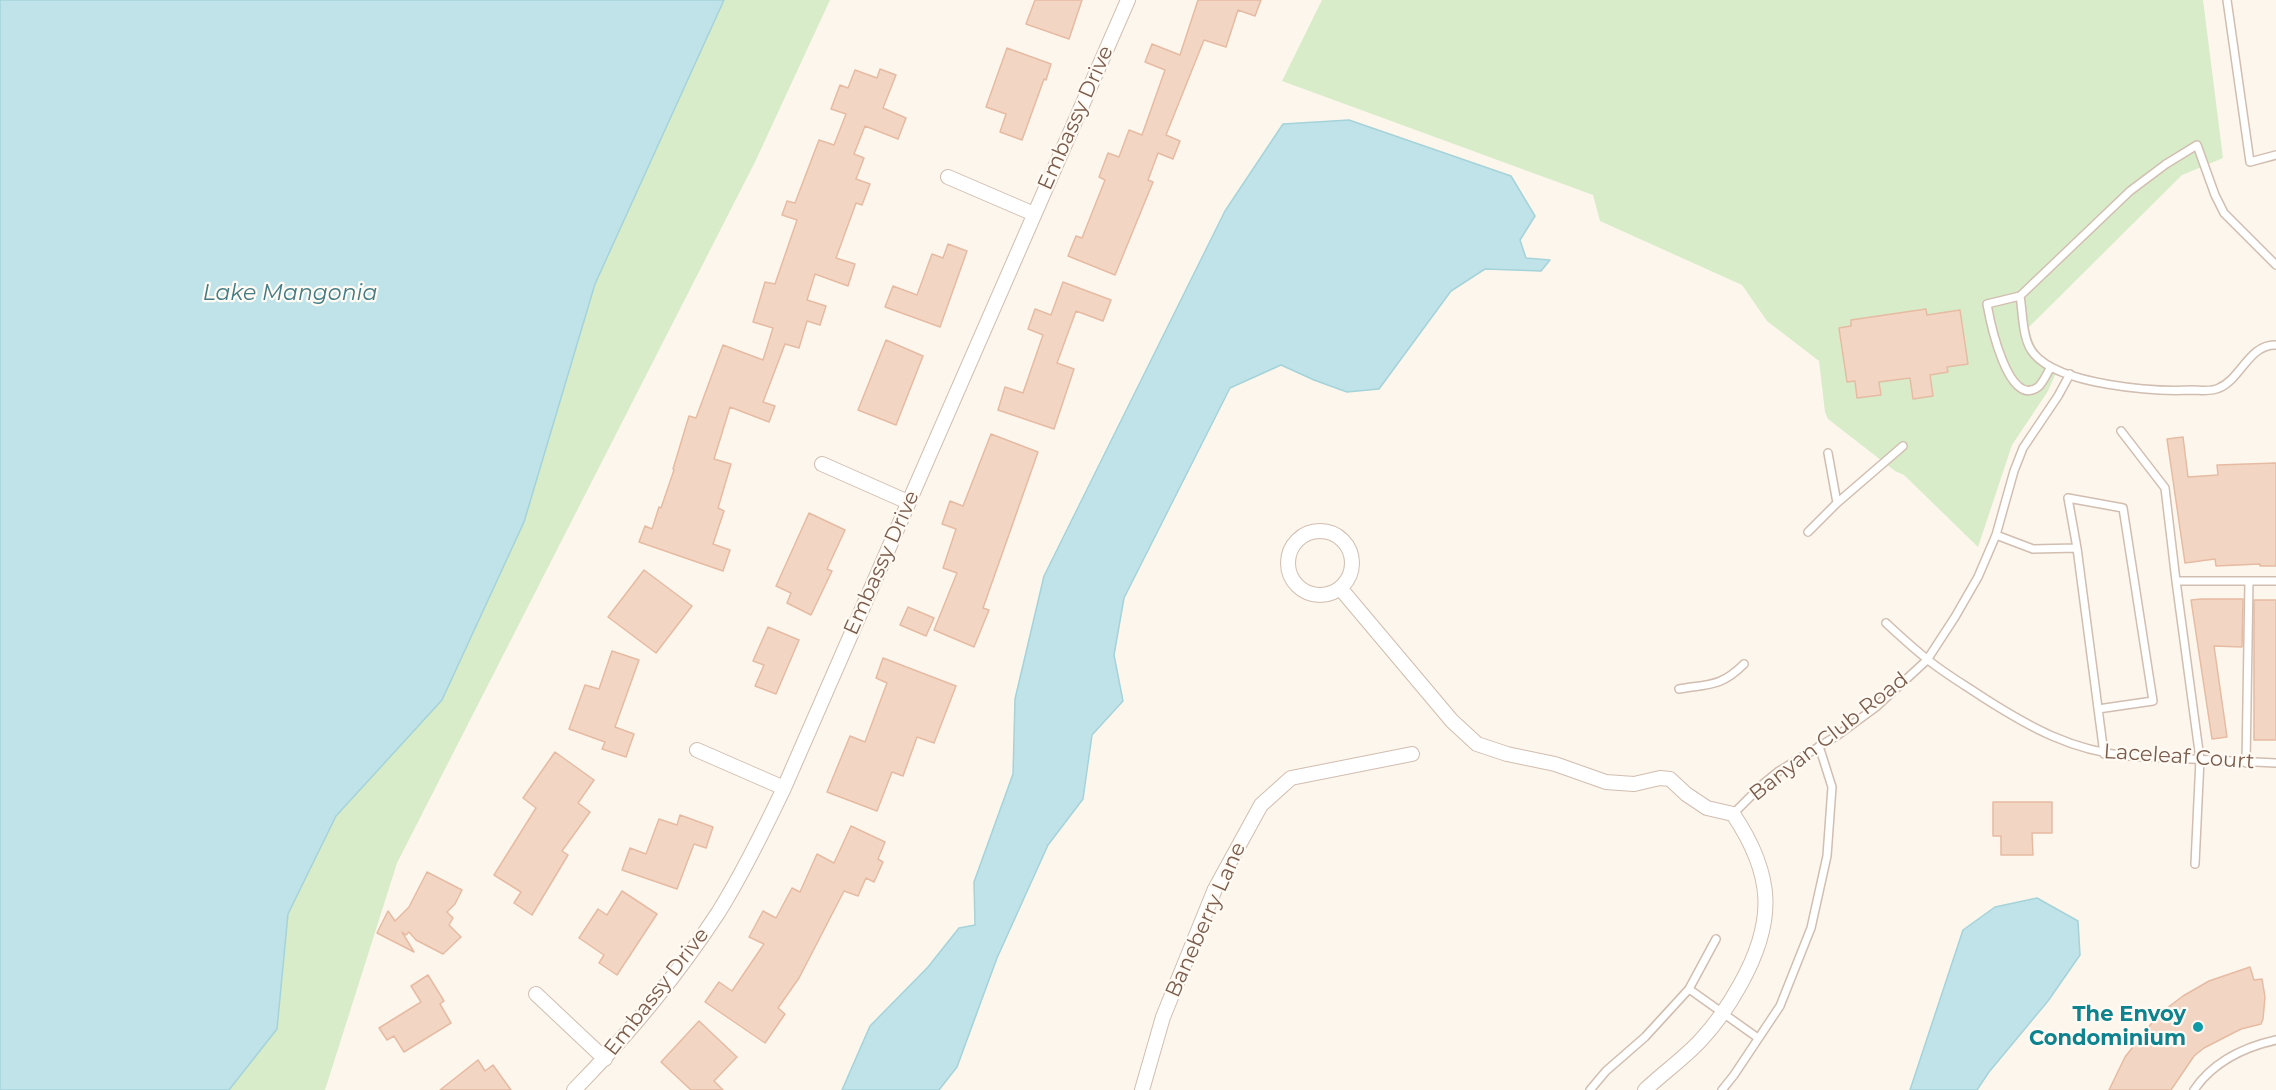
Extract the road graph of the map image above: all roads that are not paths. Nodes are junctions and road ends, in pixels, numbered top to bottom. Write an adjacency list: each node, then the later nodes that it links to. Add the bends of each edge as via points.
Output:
1 (1128, 0): 5 (street, Embassy Drive)
2 (2227, 0): 3 (lane, via 2250,162)
3 (2276, 155)
4 (948, 177): 5 (street)
5 (1034, 214): 15 (street, Embassy Drive)
6 (2276, 266): 7 (lane, via 2224,213 2197,145 2130,191)
7 (2020, 296): 9 (lane, via 2026,338 2033,354); 9 (lane, via 1987,304 1995,340 2010,378 2021,389 2031,390 2039,386)
8 (2276, 345): 10 (lane, via 2257,352 2230,382 2218,389 2160,391 2114,386)
9 (2051, 367): 10 (lane)
10 (2070, 374): 18 (lane, Banyan Club Road, via 2023,448)
11 (2121, 431): 20 (lane, via 2165,488)
12 (1903, 446): 16 (lane)
13 (1828, 453): 16 (lane)
14 (822, 464): 15 (street)
15 (908, 502): 36 (street, Embassy Drive)
16 (1837, 503): 17 (lane)
17 (1808, 532)
18 (1996, 535): 19 (lane, via 2033,549); 25 (lane, Banyan Club Road, via 1978,578)
19 (2077, 548): 28 (lane); 28 (lane, via 2068,498 2123,508 2153,701)
20 (2176, 581): 21 (lane); 33 (lane)
21 (2249, 581): 22 (lane); 34 (lane)
22 (2276, 581)
23 (1340, 588): 23 (street, via 1313,595 1296,585 1288,556 1307,533 1329,532 1347,545 1352,566); 37 (street, via 1452,722 1477,744 1606,782 1634,784 1670,779 1707,808)
24 (1886, 623): 25 (lane, Laceleaf Court)
25 (1927, 660): 29 (lane, Banyan Club Road, via 1876,707); 32 (lane, Laceleaf Court, via 2044,734)
26 (1744, 664): 27 (lane, via 1720,682)
27 (1679, 689)
28 (2098, 709): 32 (lane)
29 (1819, 746): 37 (lane, Banyan Club Road, via 1779,771); 43 (lane, via 1832,788 1827,856 1811,928 1780,1006)
30 (697, 750): 36 (street)
31 (1412, 754): 47 (street, Baneberry Lane, via 1291,778 1261,805 1215,889 1163,1017)
32 (2104, 754): 33 (lane, Laceleaf Court)
33 (2200, 759): 34 (lane, Laceleaf Court); 38 (lane)
34 (2246, 763): 35 (lane, Laceleaf Court)
35 (2276, 763)
36 (784, 788): 45 (street, Embassy Drive, via 719,911 684,963)
37 (1733, 814): 42 (street, via 1759,861 1766,914 1757,952)
38 (2195, 864)
39 (1716, 939): 40 (lane)
40 (1689, 989): 42 (lane); 48 (lane)
41 (537, 994): 45 (street)
42 (1722, 1013): 43 (lane); 49 (street, via 1690,1051)
43 (1758, 1038): 50 (lane)
44 (2276, 1040): 51 (lane, via 2254,1045 2222,1062)
45 (605, 1059): 46 (street, Embassy Drive)
46 (574, 1090)
47 (1142, 1090)
48 (1590, 1090)
49 (1646, 1090)
50 (1722, 1090)
51 (2194, 1090)

